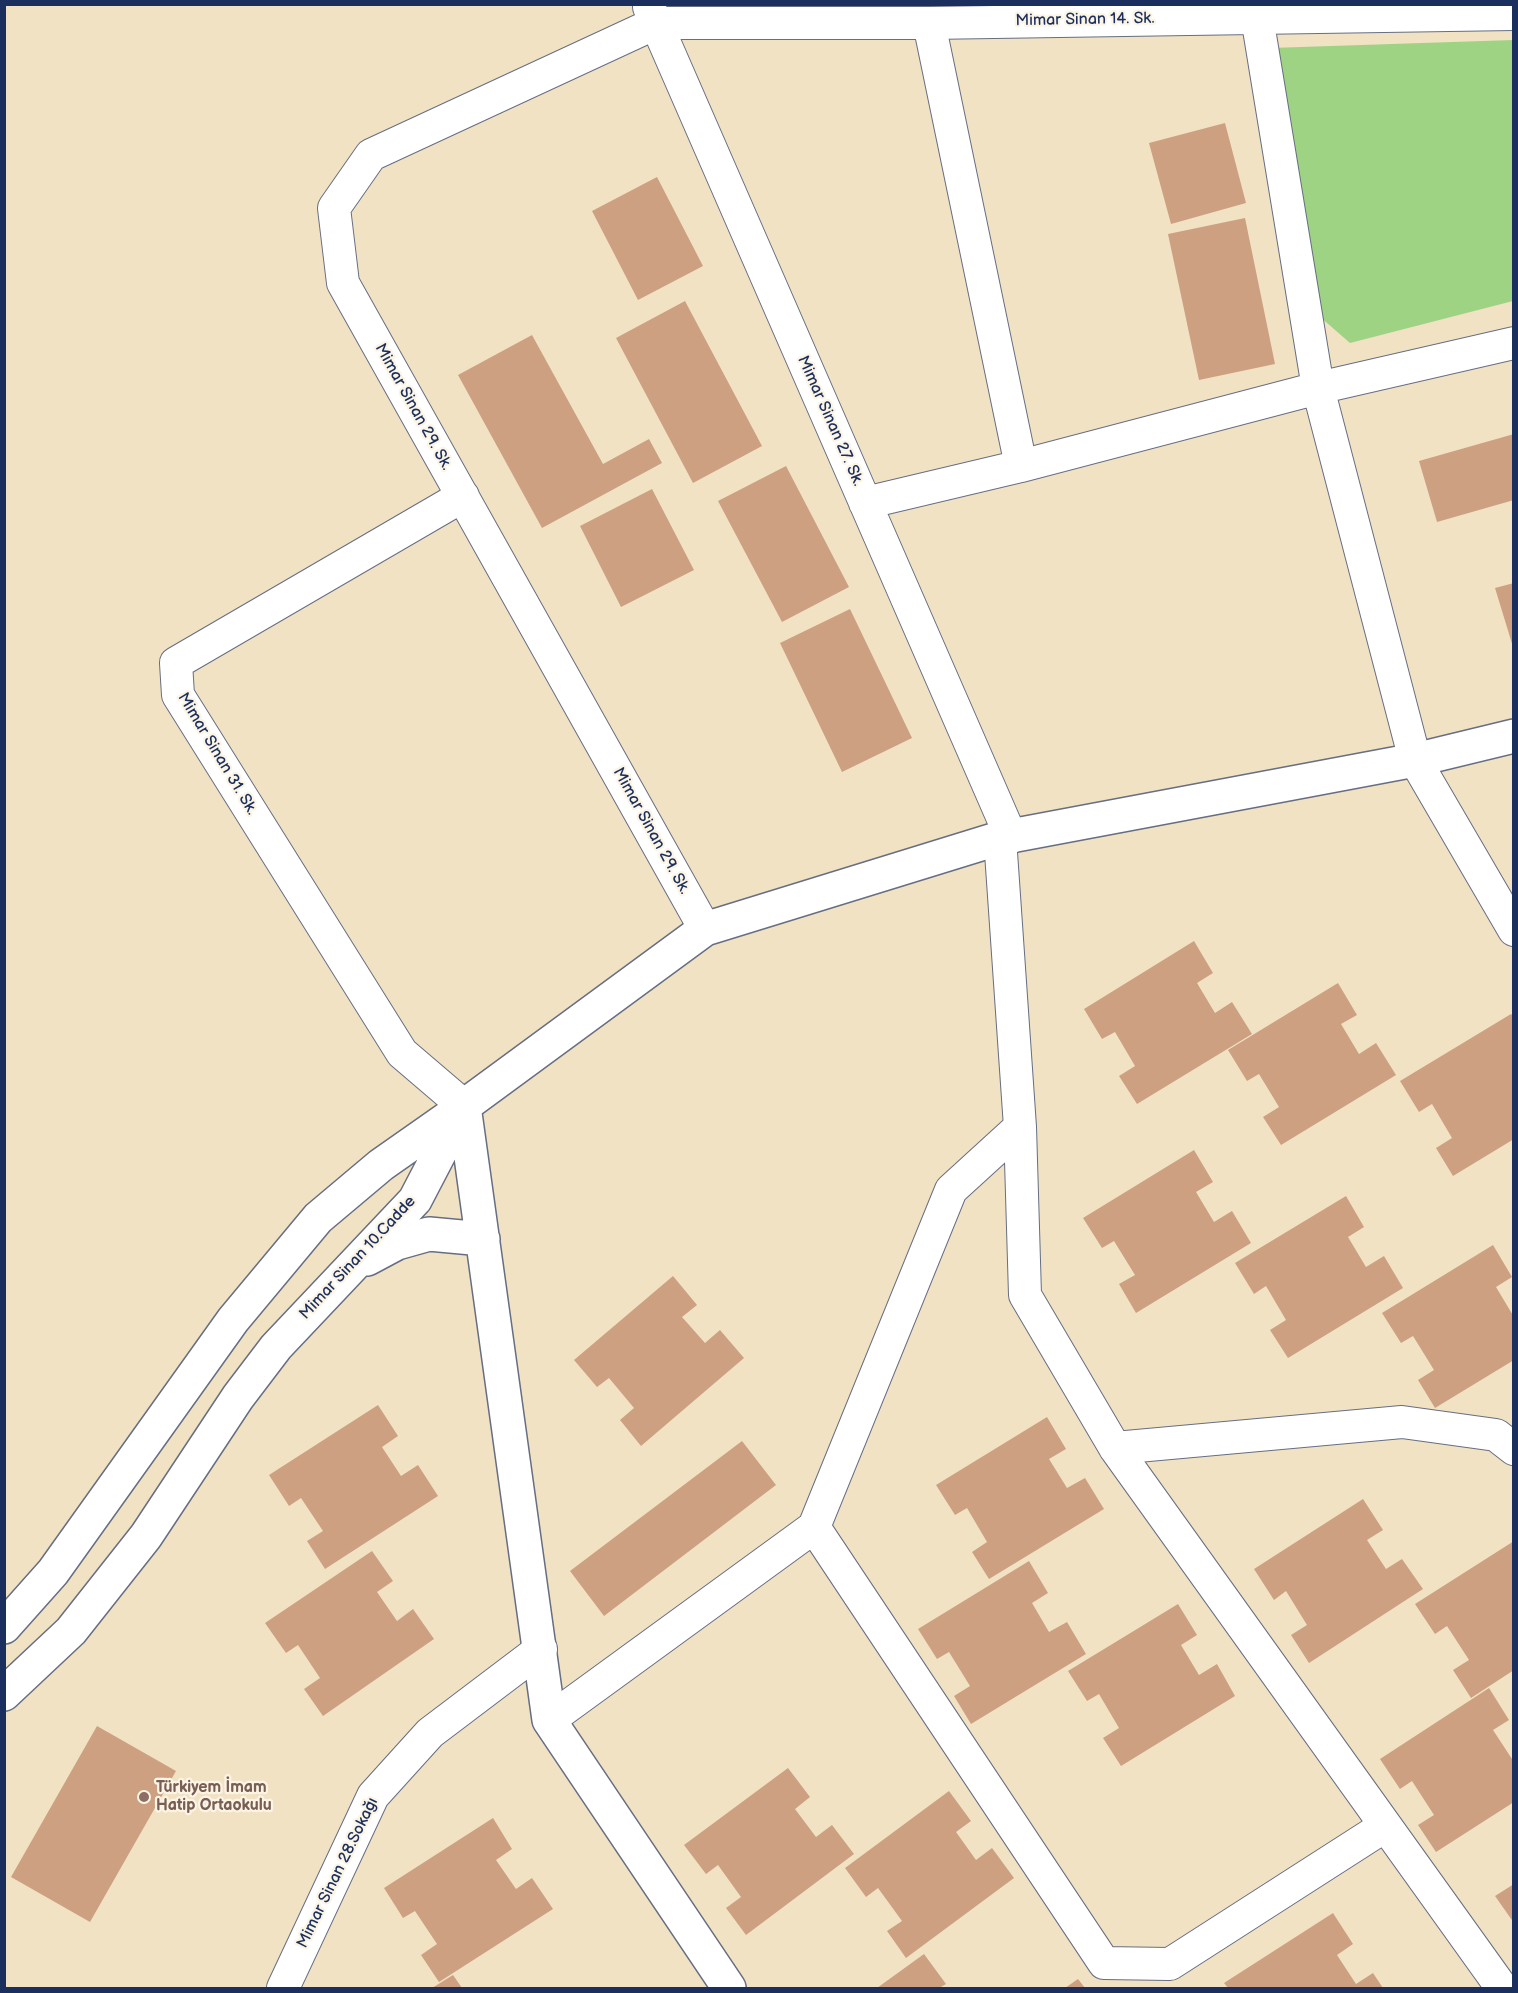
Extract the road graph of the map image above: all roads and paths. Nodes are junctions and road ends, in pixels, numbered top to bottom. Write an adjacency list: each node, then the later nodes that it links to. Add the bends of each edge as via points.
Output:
1 (1084, 12): 4 (street, Mimar Sinan 14. Sk.); 5 (street, Mimar Sinan 14. Sk.)
2 (652, 14): 5 (street, Mimar Sinan 14. Sk.); 9 (street, Mimar Sinan 29. Sk., via 371,155 334,208 343,283); 10 (street, Mimar Sinan 27. Sk.)
3 (1514, 14): 4 (street, Mimar Sinan 14. Sk.)
4 (1257, 18): 7 (street)
5 (929, 23): 8 (street)
6 (1514, 343): 7 (street)
7 (1318, 388): 8 (street); 12 (street)
8 (1021, 466): 10 (street)
9 (463, 496): 14 (street, Mimar Sinan 29. Sk.); 16 (street, Mimar Sinan 31. Sk., via 176,663 178,695 402,1053)
10 (866, 503): 13 (street, Mimar Sinan 27. Sk.)
11 (1514, 736): 12 (street)
12 (1415, 760): 13 (street); 15 (street)
13 (1005, 837): 14 (street); 17 (street, Mimar Sinan 27. Sk.)
14 (705, 929): 16 (street)
15 (1514, 930)
16 (464, 1106): 18 (street); 19 (street, Mimar Sinan 10.Cadde, via 415,1200); 23 (street, via 381,1165 318,1218 233,1320 53,1572)
17 (1020, 1127): 20 (street, Mimar Sinan 27. Sk., via 1025,1295); 22 (street, via 951,1190)
18 (483, 1239): 19 (street, via 429,1234 397,1243); 24 (street)
19 (347, 1270): 25 (street, Mimar Sinan 10.Cadde, via 276,1347 146,1536 71,1631)
20 (1115, 1448): 21 (street, via 1402,1422 1496,1435); 27 (street, Mimar Sinan 27. Sk.)
21 (1514, 1449)
22 (814, 1527): 26 (street); 27 (street, via 1104,1963 1170,1964)
23 (4, 1627)
24 (541, 1649): 26 (street); 28 (street, Mimar Sinan 28.Sokağı, via 430,1733 373,1796)
25 (4, 1694)
26 (549, 1720): 29 (street)
27 (1385, 1826): 30 (street, Mimar Sinan 27. Sk.)
28 (283, 1989)
29 (729, 1989)
30 (1502, 1989)

